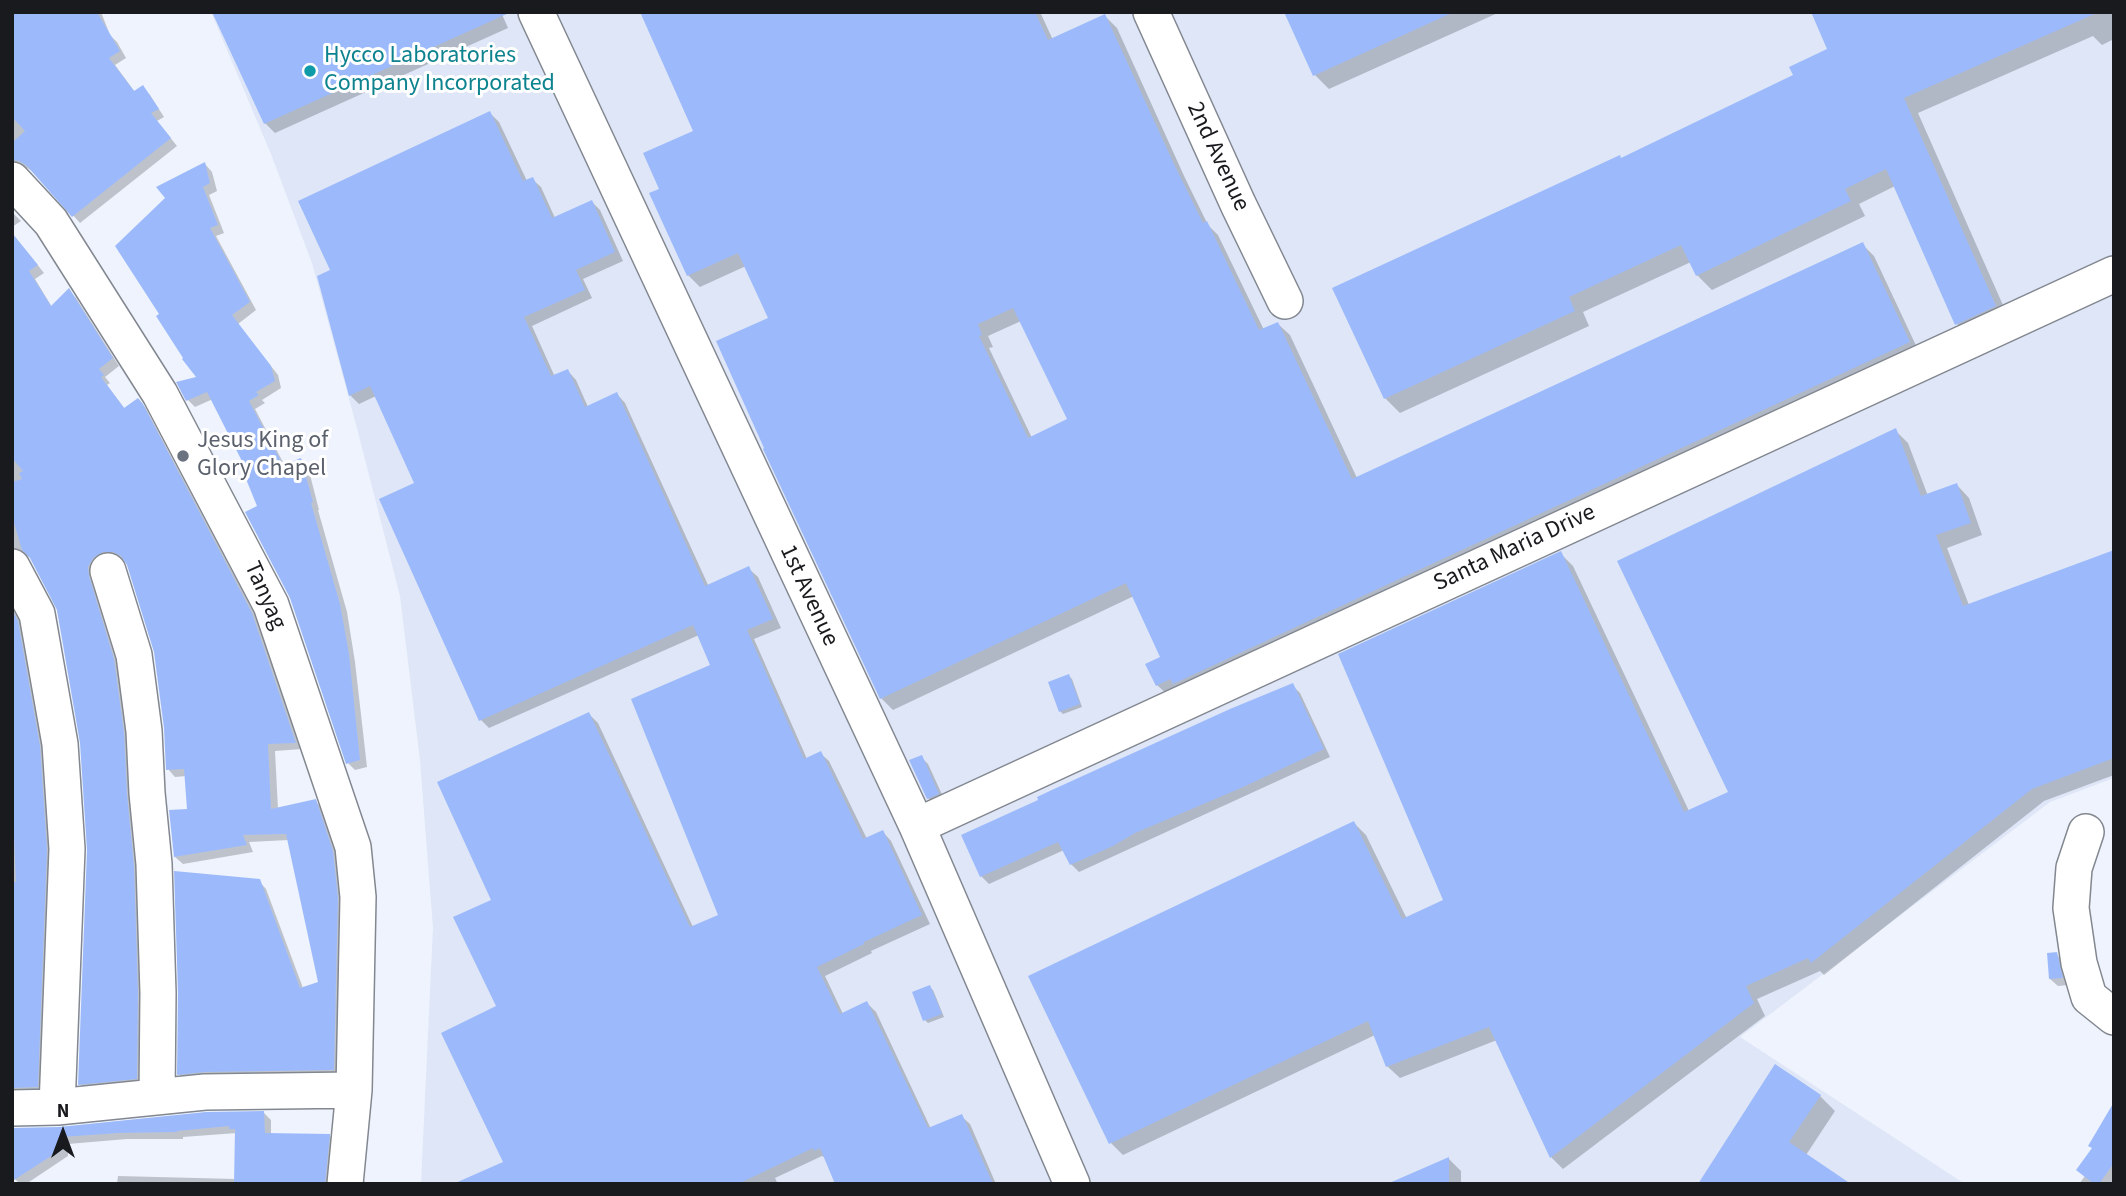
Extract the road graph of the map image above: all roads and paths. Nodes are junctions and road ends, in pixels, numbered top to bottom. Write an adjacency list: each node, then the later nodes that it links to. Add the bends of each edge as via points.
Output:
1 (536, 12): 8 (street, 1st Avenue)
2 (1151, 12): 5 (street, 2nd Avenue)
3 (12, 180): 11 (street, Tanyag, via 51,222 160,394 271,605 353,847 358,897)
4 (2114, 274): 8 (street, Santa Maria Drive)
5 (1285, 301)
6 (12, 566): 13 (street, via 37,614 60,744 66,849)
7 (108, 572): 12 (street, via 134,654 144,731 154,864)
8 (917, 827): 16 (street, 1st Avenue)
9 (2086, 832): 10 (street, via 2074,868 2071,908 2079,963 2089,997)
10 (2114, 1017)
11 (355, 1080): 12 (street); 15 (street, Tanyag)
12 (157, 1097): 13 (street)
13 (57, 1107): 14 (street)
14 (12, 1108)
15 (345, 1184)
16 (1072, 1184)

